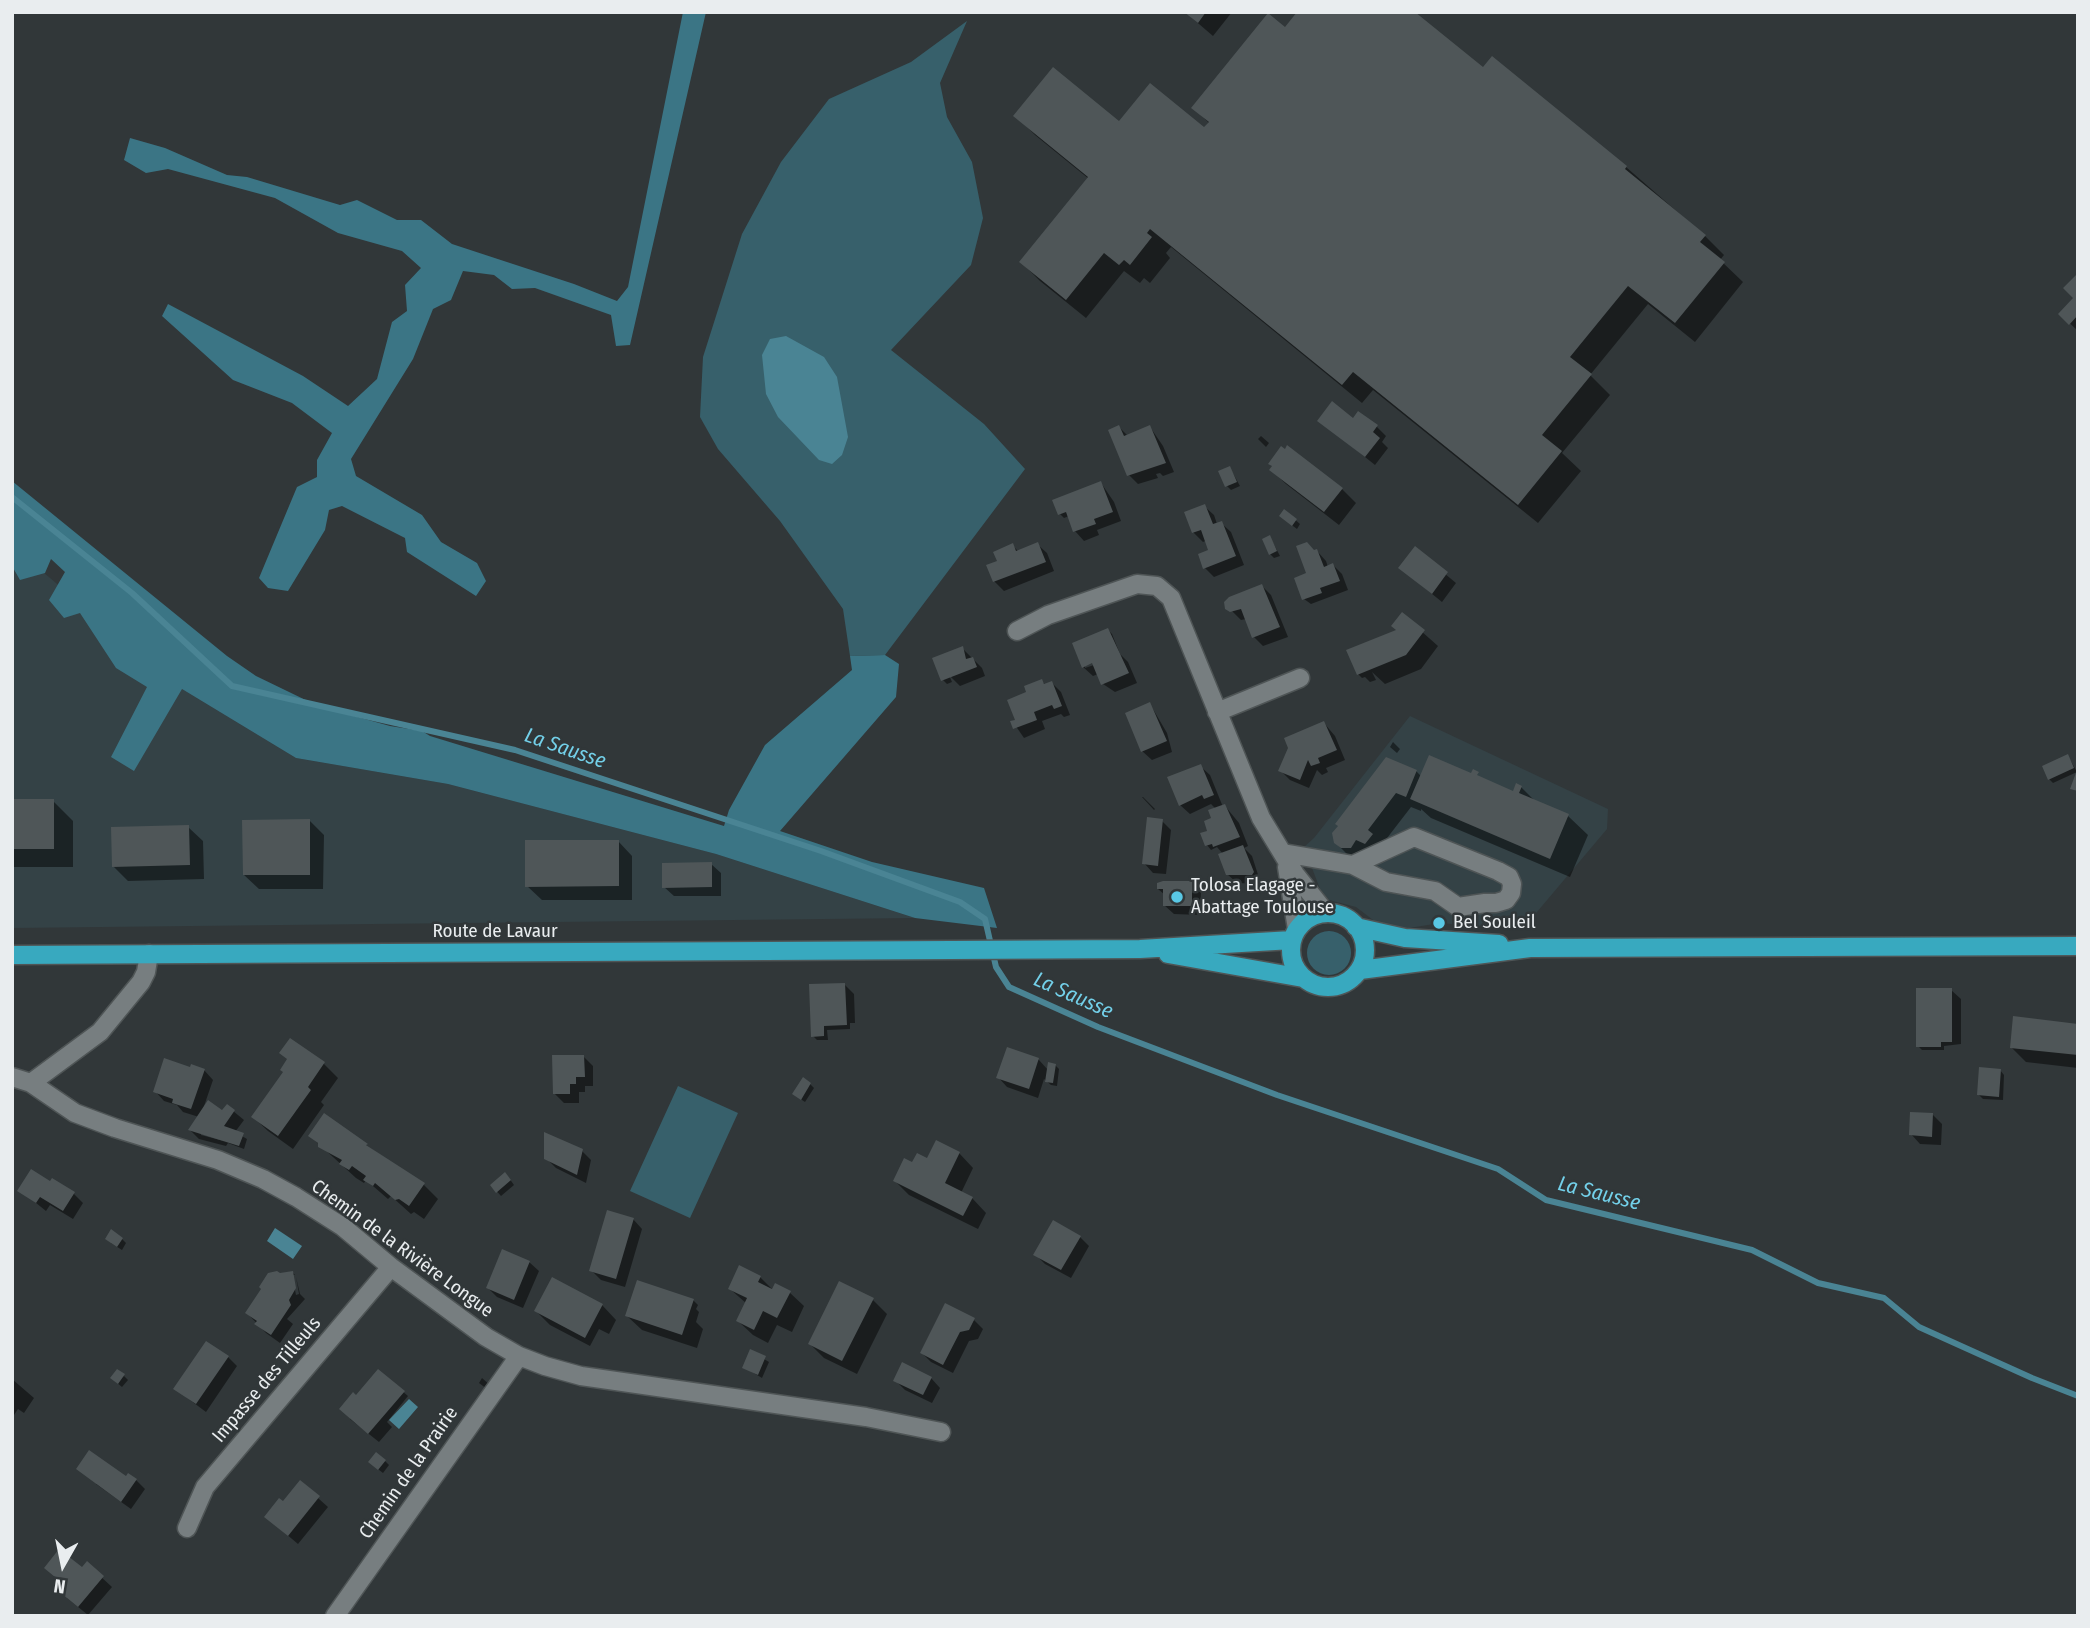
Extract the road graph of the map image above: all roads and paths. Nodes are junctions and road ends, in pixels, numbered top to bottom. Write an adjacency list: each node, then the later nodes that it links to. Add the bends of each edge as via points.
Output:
1 (1017, 631): 3 (street, via 1048,615 1137,584 1157,586 1171,598)
2 (1300, 678): 3 (street)
3 (1217, 712): 4 (street, via 1261,818)
4 (1283, 853): 5 (street); 6 (street); 8 (street, via 1290,873)
5 (1353, 865): 5 (street, via 1386,883 1434,891 1458,908 1496,903 1511,893 1509,877 1414,837)
6 (1326, 913): 7 (main road, via 1348,919); 8 (main road, via 1315,916)
7 (1356, 927): 10 (main road, via 1405,938); 14 (main road, via 1365,948)
8 (1294, 935): 11 (main road); 15 (main road, via 1292,961)
9 (2078, 946): 10 (main road)
10 (1530, 948): 14 (main road)
11 (1140, 949): 12 (main road, Route de Lavaur); 15 (main road)
12 (149, 954): 13 (main road, Route de Lavaur); 17 (street, via 141,982 100,1032)
13 (12, 955)
14 (1360, 970): 15 (main road, via 1346,983 1328,988)
15 (1303, 978)
16 (12, 1077): 17 (street, Chemin de la Rivière Longue)
17 (31, 1083): 18 (street, Chemin de la Rivière Longue, via 86,1117 263,1179 321,1212)
18 (391, 1267): 19 (street, Chemin de la Rivière Longue); 21 (street, Impasse des Tilleuls, via 205,1487)
19 (519, 1356): 20 (street, Chemin de la Rivière Longue, via 581,1376); 22 (street, Chemin de la Prairie)
20 (941, 1432)
21 (187, 1528)
22 (335, 1616)

